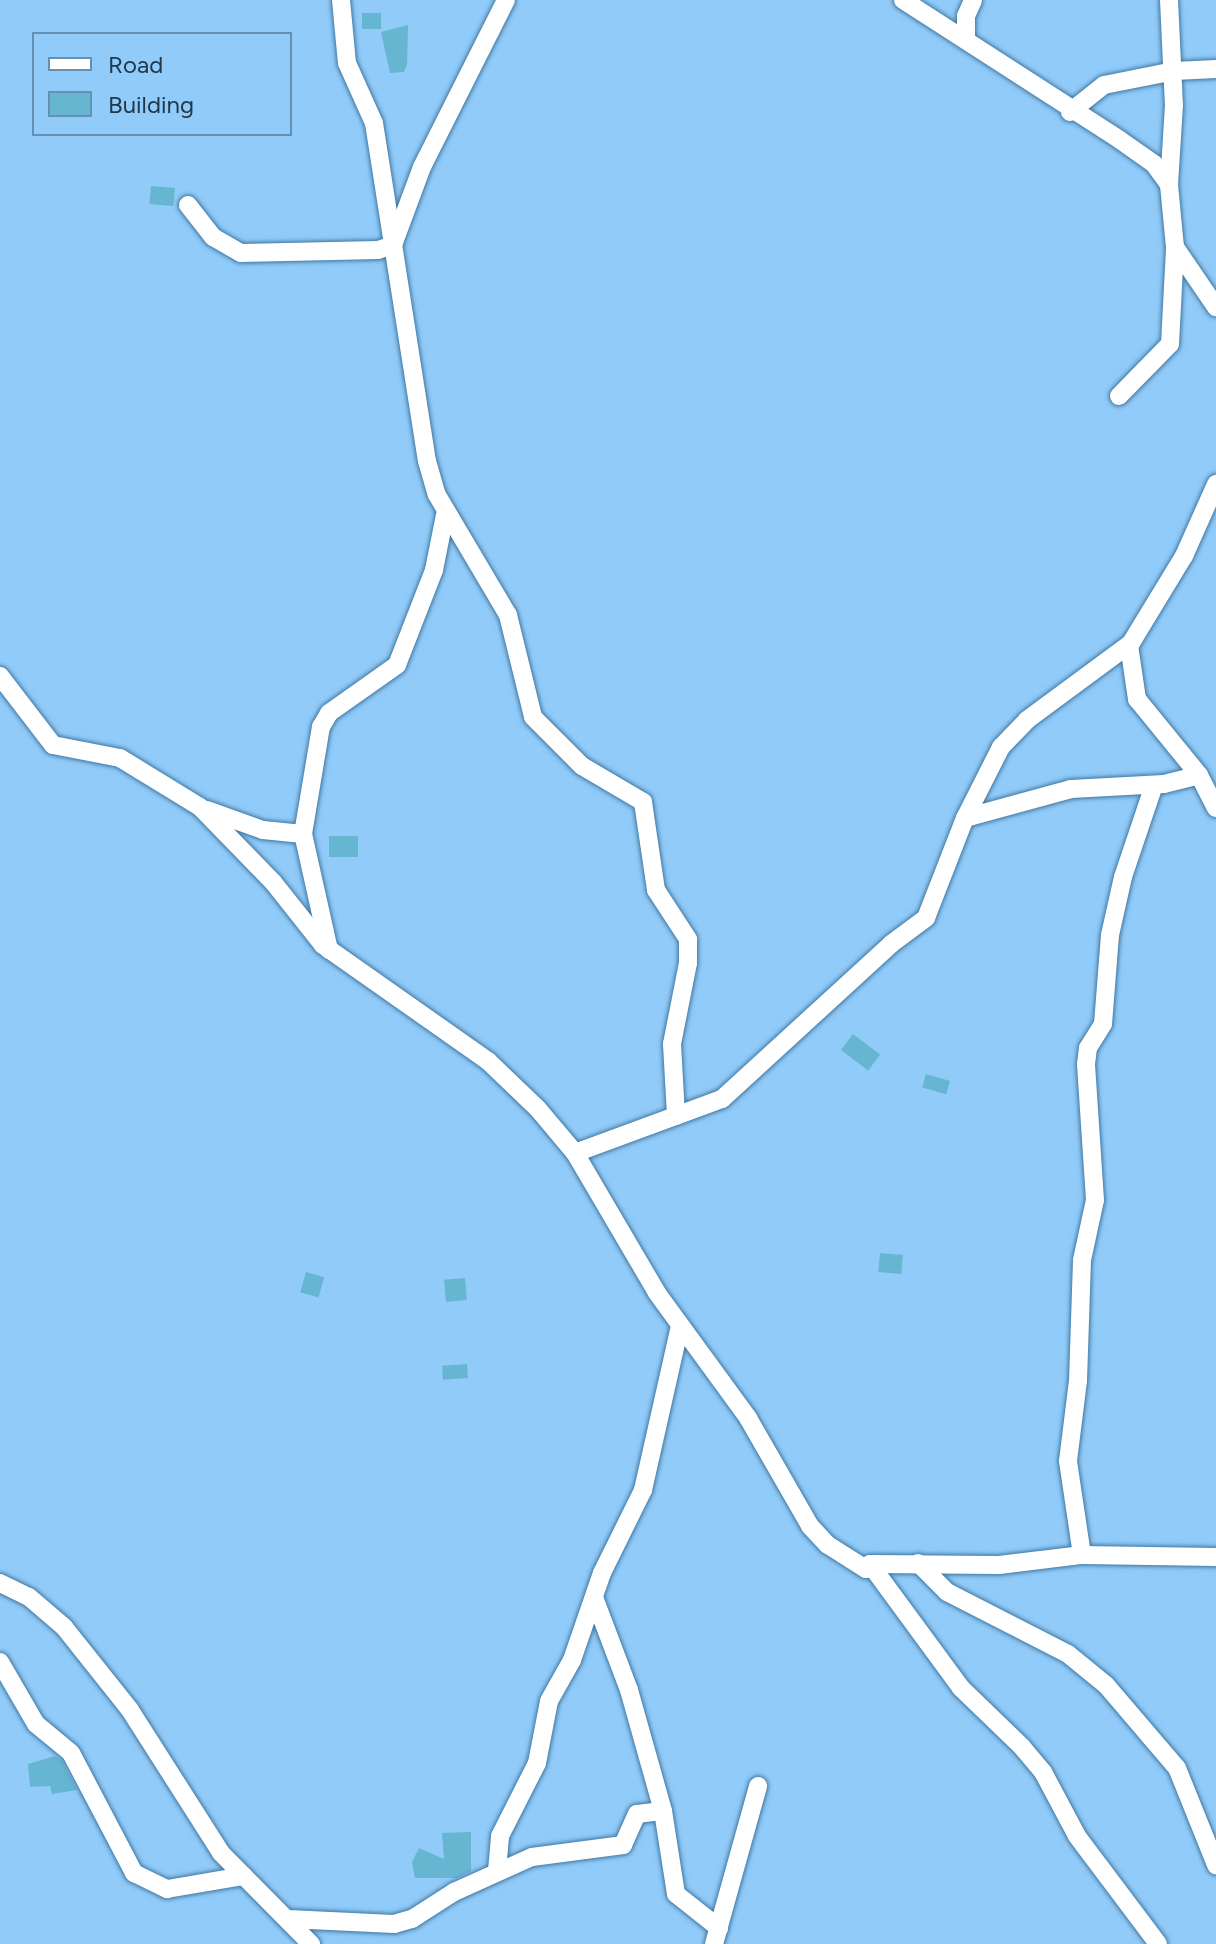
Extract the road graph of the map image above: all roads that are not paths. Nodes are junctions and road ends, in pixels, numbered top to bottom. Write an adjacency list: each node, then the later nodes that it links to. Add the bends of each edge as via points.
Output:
1 (341, 0): 12 (street, via 347,63 374,123)
2 (506, 0): 12 (street, via 422,167)
3 (903, 0): 6 (street)
4 (973, 0): 6 (street)
5 (1169, 0): 8 (street)
6 (966, 37): 9 (street)
7 (1216, 69): 8 (street)
8 (1174, 71): 9 (street, via 1104,85); 10 (street)
9 (1070, 112): 10 (street, via 1154,164)
10 (1169, 185): 13 (street)
11 (188, 205): 12 (street, via 213,237 241,253)
12 (393, 245): 17 (street, via 427,461)
13 (1175, 247): 14 (street); 15 (street, via 1170,344)
14 (1216, 307)
15 (1119, 396)
16 (1216, 484): 18 (street, via 1172,578)
17 (445, 515): 26 (street, via 434,570 397,665 323,719); 28 (street, via 508,615 533,717 582,766 643,802 656,890 688,939 672,1044)
18 (1129, 645): 21 (street, via 1137,699); 25 (street, via 1012,733)
19 (0, 676): 24 (street, via 53,745 120,758)
20 (1216, 764): 21 (street)
21 (1197, 772): 22 (street); 23 (street)
22 (1154, 785): 25 (street, via 1071,789); 31 (street, via 1123,877 1110,935 1103,1024 1088,1048 1086,1064 1095,1200 1082,1260 1078,1381 1068,1461)
23 (1214, 803)
24 (200, 807): 26 (street, via 263,830); 27 (street)
25 (965, 818): 28 (street, via 926,918 722,1099)
26 (303, 834): 27 (street)
27 (329, 950): 29 (street, via 488,1061)
28 (676, 1116): 29 (street)
29 (575, 1153): 30 (street)
30 (680, 1326): 34 (street, via 748,1418 810,1526 828,1545 866,1569); 36 (street, via 643,1490 602,1573)
31 (1082, 1555): 32 (street); 33 (street, via 999,1565)
32 (1216, 1557)
33 (918, 1563): 34 (street); 40 (street, via 947,1592 1068,1654 1098,1676 1177,1768)
34 (870, 1564): 46 (street, via 961,1688 1000,1721 1043,1772 1077,1836)
35 (0, 1583): 42 (street, via 29,1597 64,1627 130,1710 208,1835)
36 (595, 1600): 39 (street, via 629,1690); 41 (street, via 549,1701 537,1763 500,1836)
37 (0, 1662): 42 (street, via 36,1724 71,1753 134,1873 167,1889)
38 (758, 1786): 44 (street)
39 (663, 1811): 41 (street, via 637,1814 623,1845 532,1857); 44 (street, via 676,1894)
40 (1216, 1865)
41 (497, 1871): 43 (street, via 394,1924)
42 (244, 1876): 43 (street)
43 (288, 1919): 45 (street)
44 (717, 1936)
45 (311, 1944)
46 (1158, 1944)

